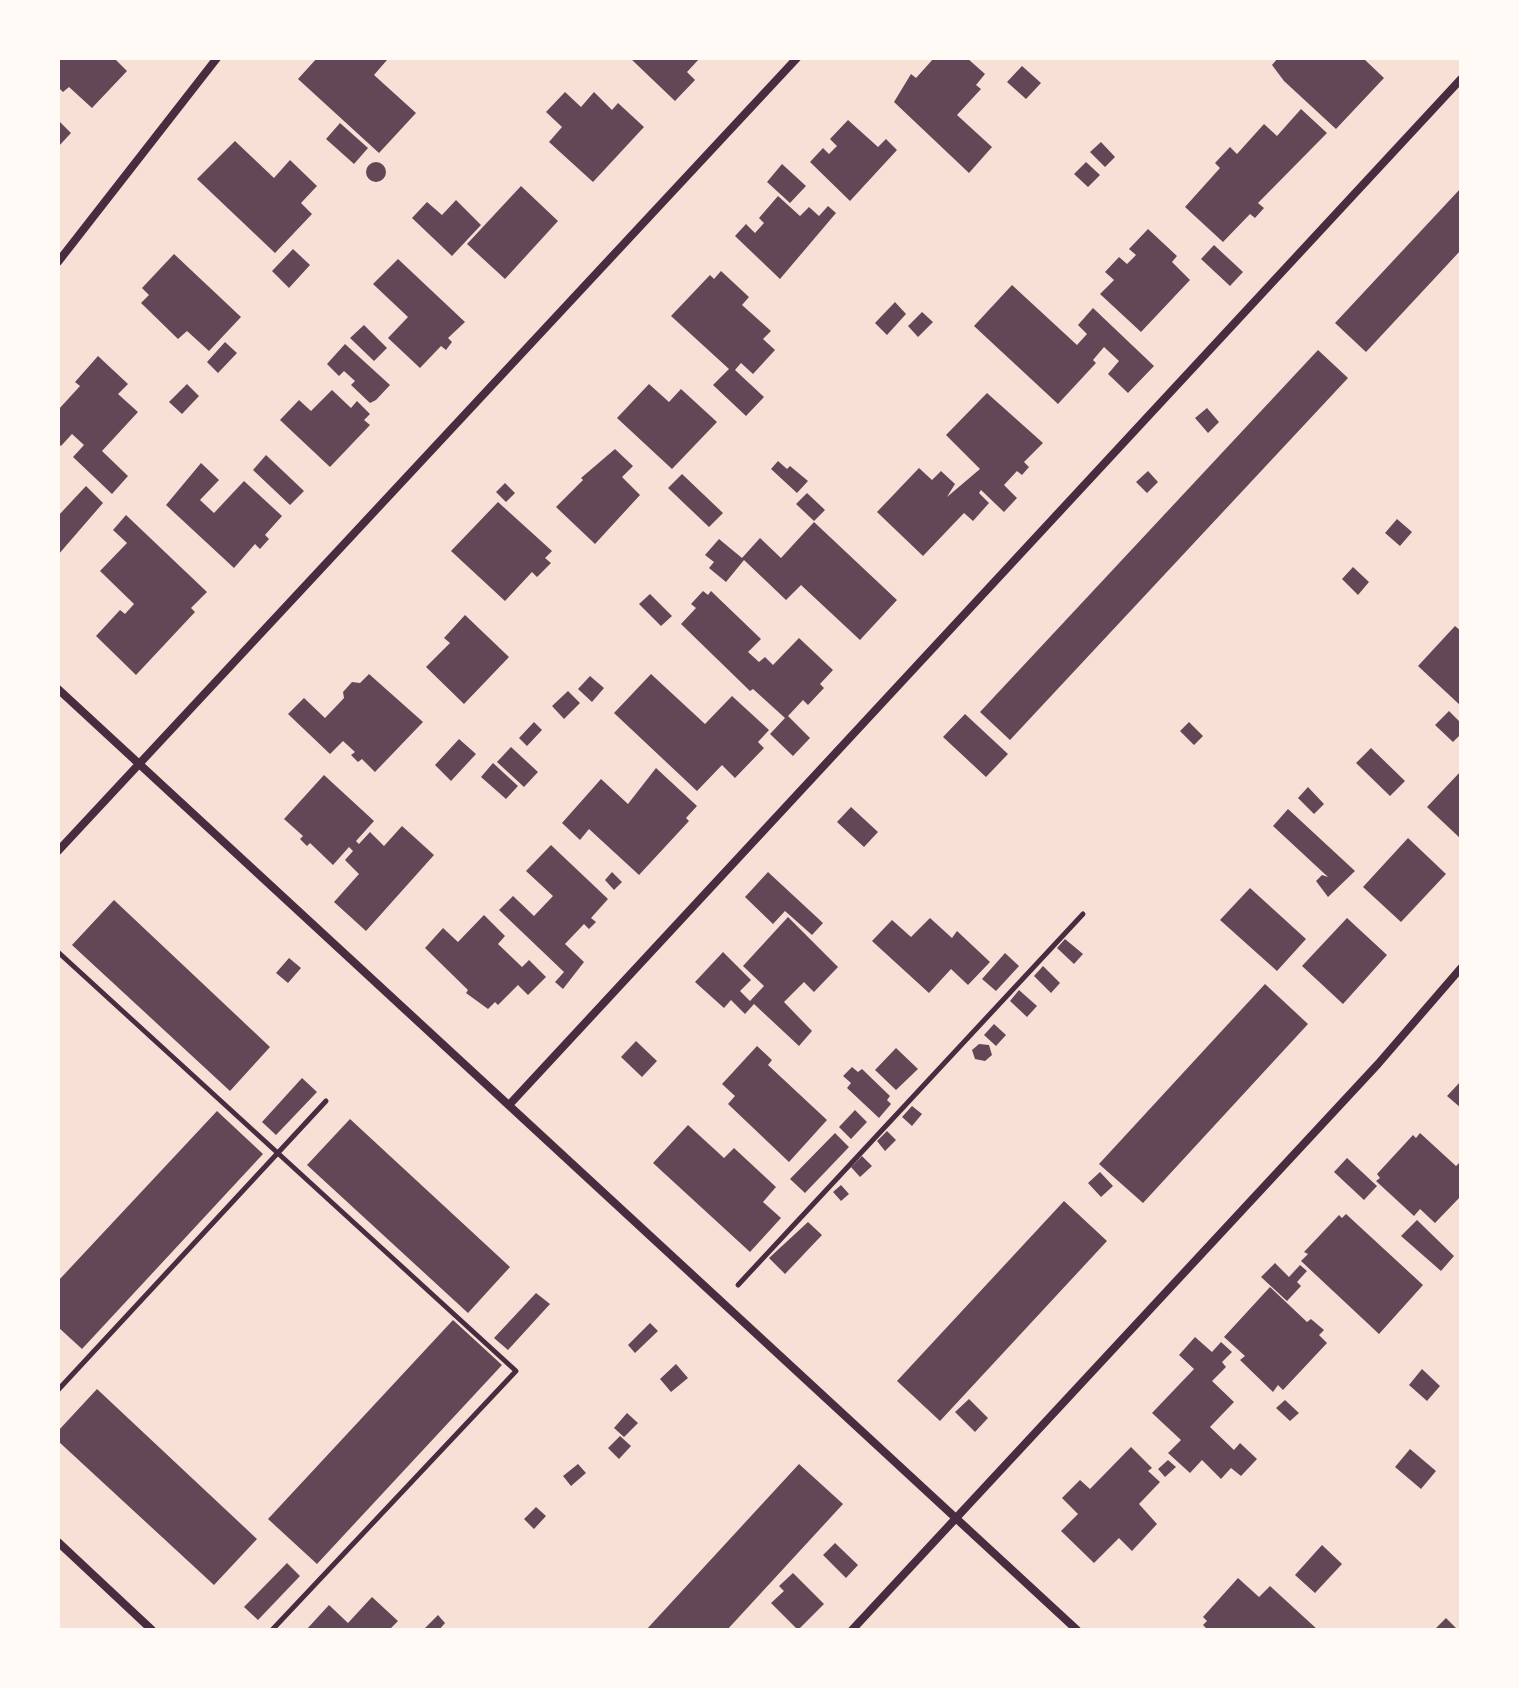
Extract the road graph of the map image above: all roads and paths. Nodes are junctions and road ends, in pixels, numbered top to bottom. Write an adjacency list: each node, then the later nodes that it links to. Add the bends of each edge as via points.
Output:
1 (217, 58): 4 (street)
2 (797, 58): 6 (street)
3 (1461, 79): 12 (street)
4 (58, 262)
5 (58, 689): 6 (street)
6 (138, 764): 7 (street); 12 (street)
7 (58, 851)
8 (1083, 914): 14 (path)
9 (58, 952): 13 (path)
10 (1461, 968): 16 (street)
11 (326, 1101): 13 (path)
12 (509, 1105): 14 (street)
13 (278, 1153): 15 (path); 19 (path, via 516,1371)
14 (722, 1302): 16 (street)
15 (58, 1390)
16 (957, 1519): 20 (street); 21 (street)
17 (58, 1542): 18 (street)
18 (152, 1630)
19 (272, 1630)
20 (852, 1630)
21 (1077, 1630)

